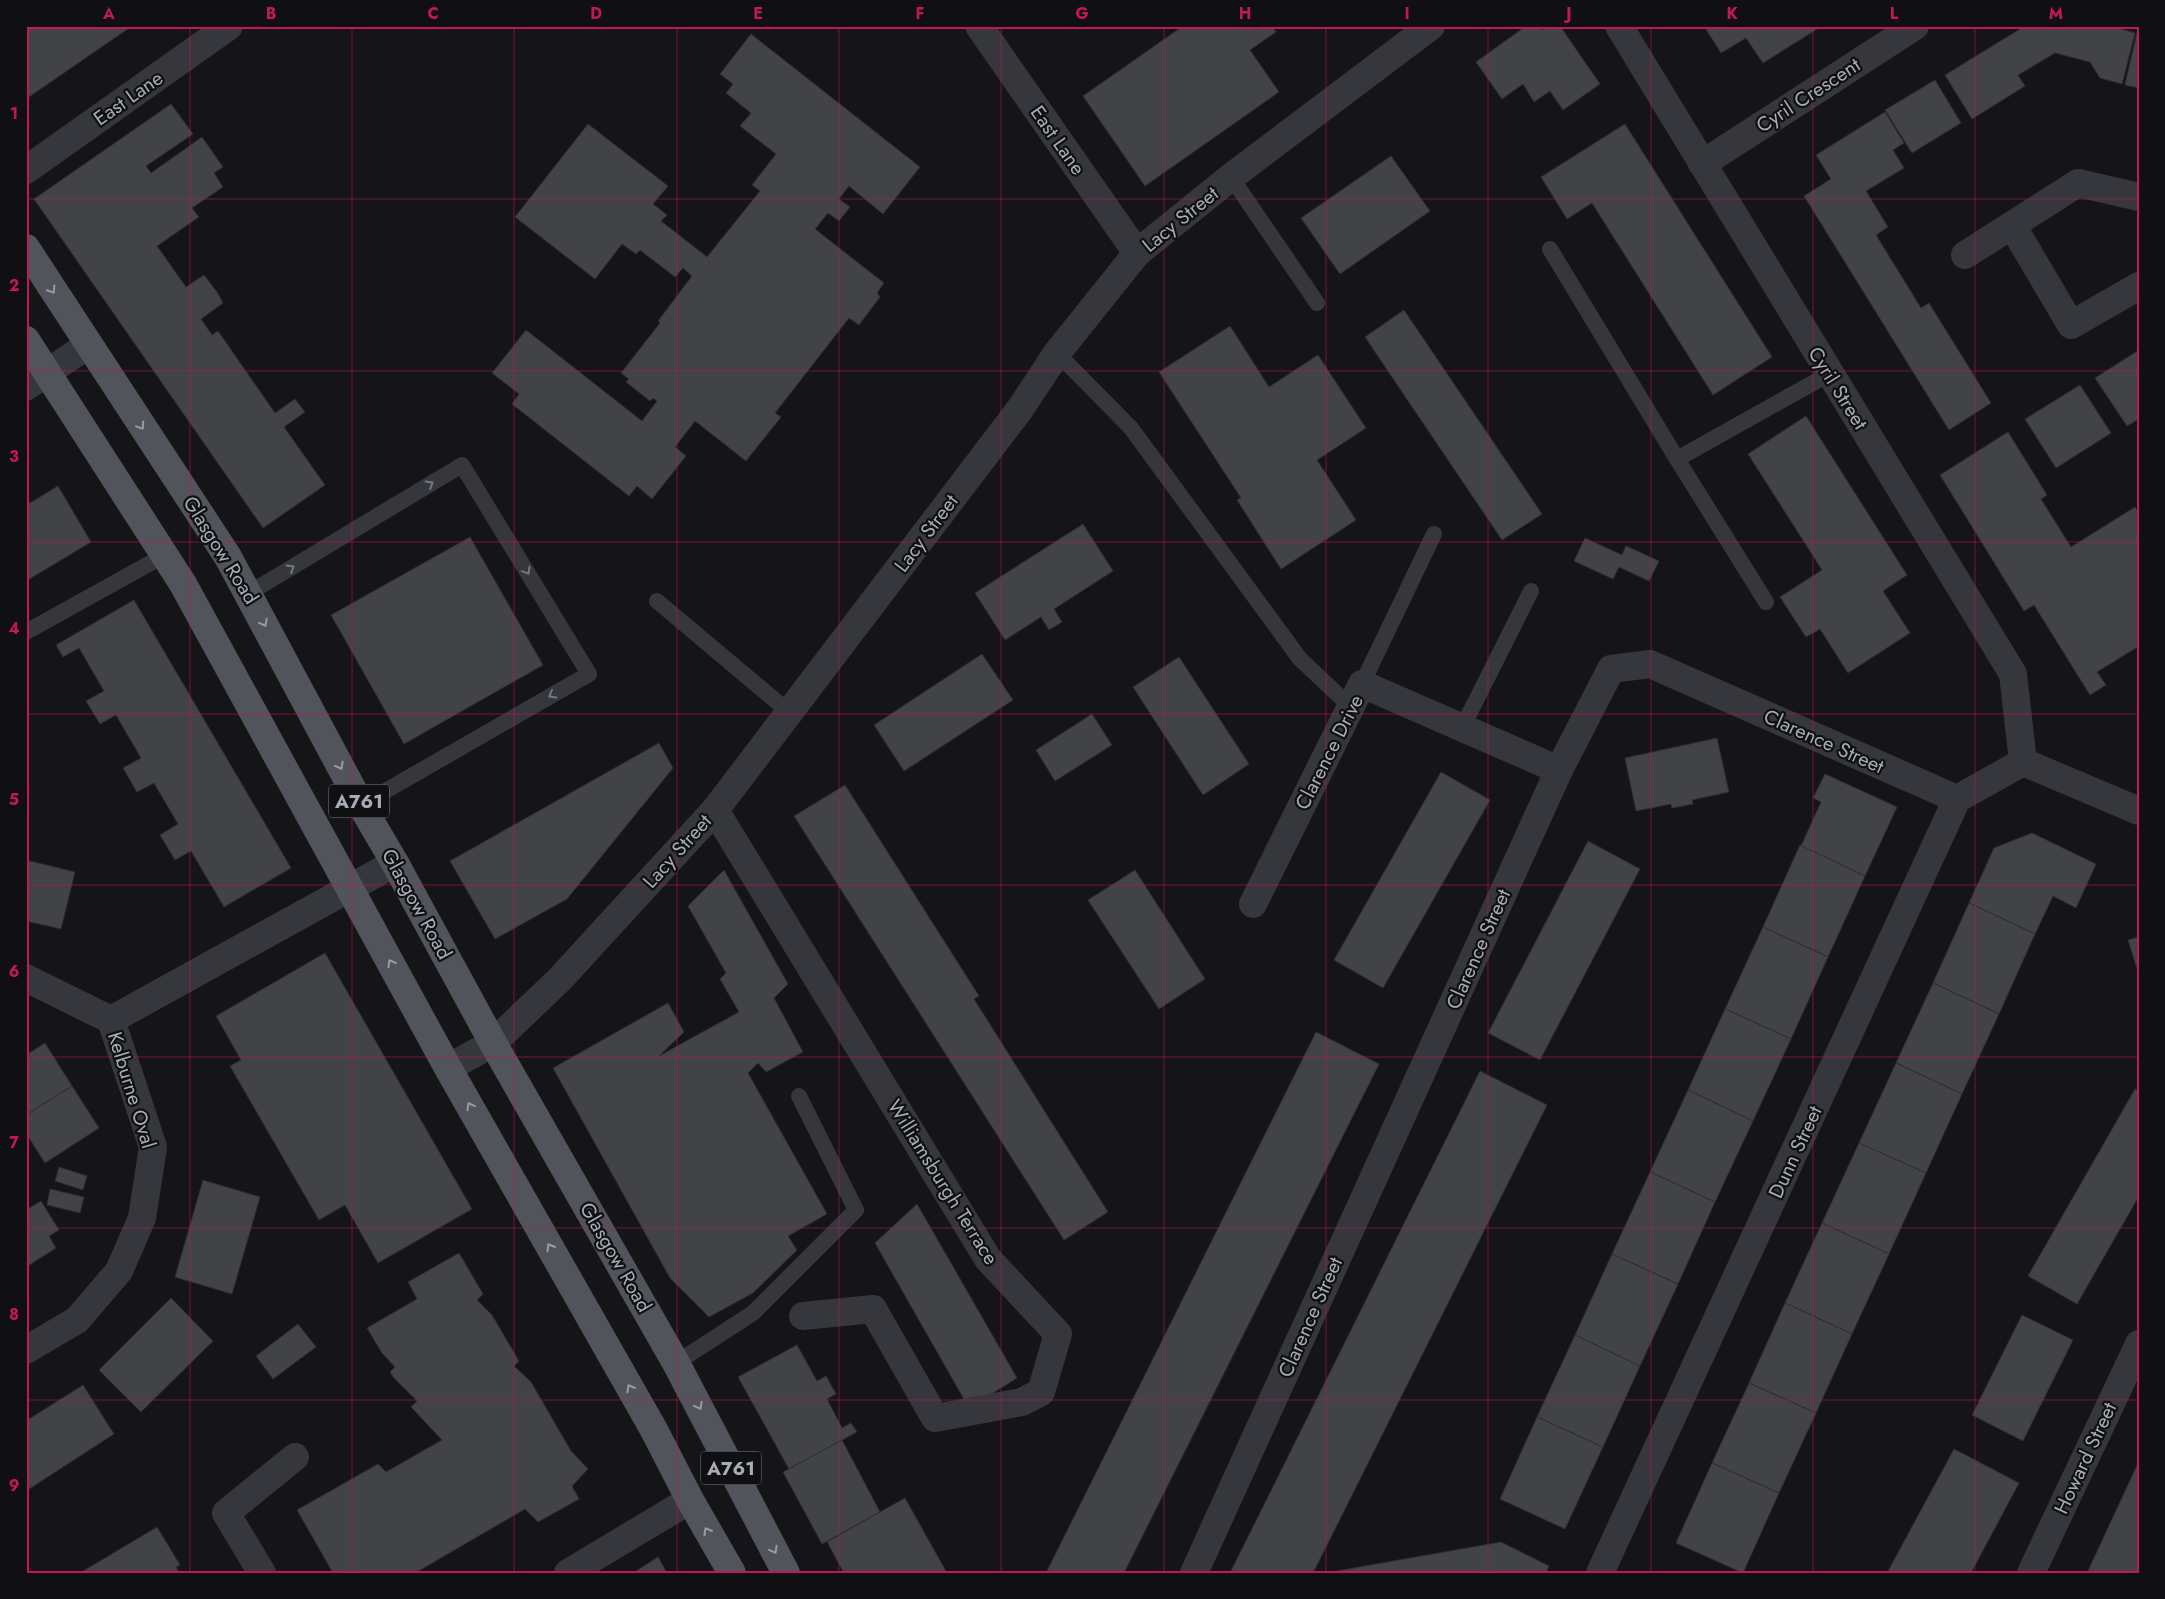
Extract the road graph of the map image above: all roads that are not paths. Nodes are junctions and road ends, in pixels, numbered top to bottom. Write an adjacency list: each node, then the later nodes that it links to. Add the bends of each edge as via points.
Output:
1 (229, 26): 7 (street, East Lane)
2 (979, 26): 13 (street, East Lane)
3 (1431, 26): 8 (street, Lacy Street)
4 (1619, 26): 6 (street, Cyril Street)
5 (1915, 26): 6 (street, Cyril Crescent)
6 (1702, 164): 20 (street, Cyril Street)
7 (26, 170)
8 (1231, 177): 13 (street, Lacy Street); 16 (lane)
9 (2139, 197): 10 (street, via 2078,183)
10 (2012, 225): 14 (street); 15 (street, via 2071,325)
11 (26, 248): 18 (main road, Glasgow Road / A761, one-way to 18)
12 (1550, 249): 22 (lane)
13 (1137, 253): 19 (street, Lacy Street)
14 (1965, 255)
15 (2139, 286)
16 (1317, 303)
17 (26, 340): 21 (main road, A761)
18 (88, 345): 21 (street); 26 (main road, Glasgow Road / A761, one-way to 26, via 228,556)
19 (1057, 353): 30 (lane, via 1131,428 1300,659); 31 (street, Lacy Street, via 1020,409)
20 (1829, 374): 22 (lane); 33 (street, Cyril Street, via 2013,674)
21 (37, 380): 24 (main road, A761)
22 (1676, 459): 28 (lane)
23 (1434, 534): 30 (lane)
24 (164, 556): 29 (lane); 40 (main road, A761, via 183,584)
25 (1531, 591): 32 (lane)
26 (249, 593): 36 (main road, Glasgow Road / A761, one-way to 36); 36 (lane, one-way to 36, via 462,465 589,674)
27 (657, 601): 31 (lane)
28 (1766, 602)
29 (26, 632)
30 (1357, 696): 32 (street, Clarence Drive); 41 (street, Clarence Drive)
31 (789, 712): 37 (street, Lacy Street)
32 (1462, 728): 34 (street, Clarence Drive)
33 (2023, 762): 35 (street); 38 (street)
34 (1559, 770): 35 (street, Clarence Street, via 1611,669 1650,664); 57 (street, Clarence Street)
35 (1957, 800): 58 (street, Dunn Street)
36 (361, 805): 39 (main road, Glasgow Road / A761)
37 (715, 810): 44 (street, Lacy Street, via 560,979); 47 (street, Williamsburgh Terrace, via 988,1259 1058,1334 1041,1392 1022,1402 935,1418 873,1309)
38 (2139, 811)
39 (395, 862): 40 (street, Kelburne Oval); 44 (main road, Glasgow Road / A761)
40 (350, 888): 43 (street, Kelburne Oval); 45 (main road, A761, one-way to 40)
41 (1252, 904)
42 (26, 978): 43 (street, Kelburne Oval)
43 (111, 1020): 49 (street, Kelburne Oval, via 153,1147 142,1218 119,1271 77,1320)
44 (493, 1043): 45 (street, Lacy Street); 50 (main road, Glasgow Road / A761)
45 (448, 1068): 52 (main road, A761, one-way to 45)
46 (799, 1096): 50 (lane, via 856,1210 753,1312)
47 (803, 1316)
48 (2139, 1344): 59 (street, Howard Street)
49 (26, 1350)
50 (676, 1363): 56 (main road, Glasgow Road / A761, one-way to 56)
51 (295, 1457): 53 (street, via 226,1513)
52 (690, 1500): 54 (street); 55 (main road, A761, one-way to 52)
53 (262, 1573)
54 (568, 1573)
55 (732, 1573)
56 (786, 1573)
57 (1194, 1573)
58 (1600, 1573)
59 (2031, 1573)

